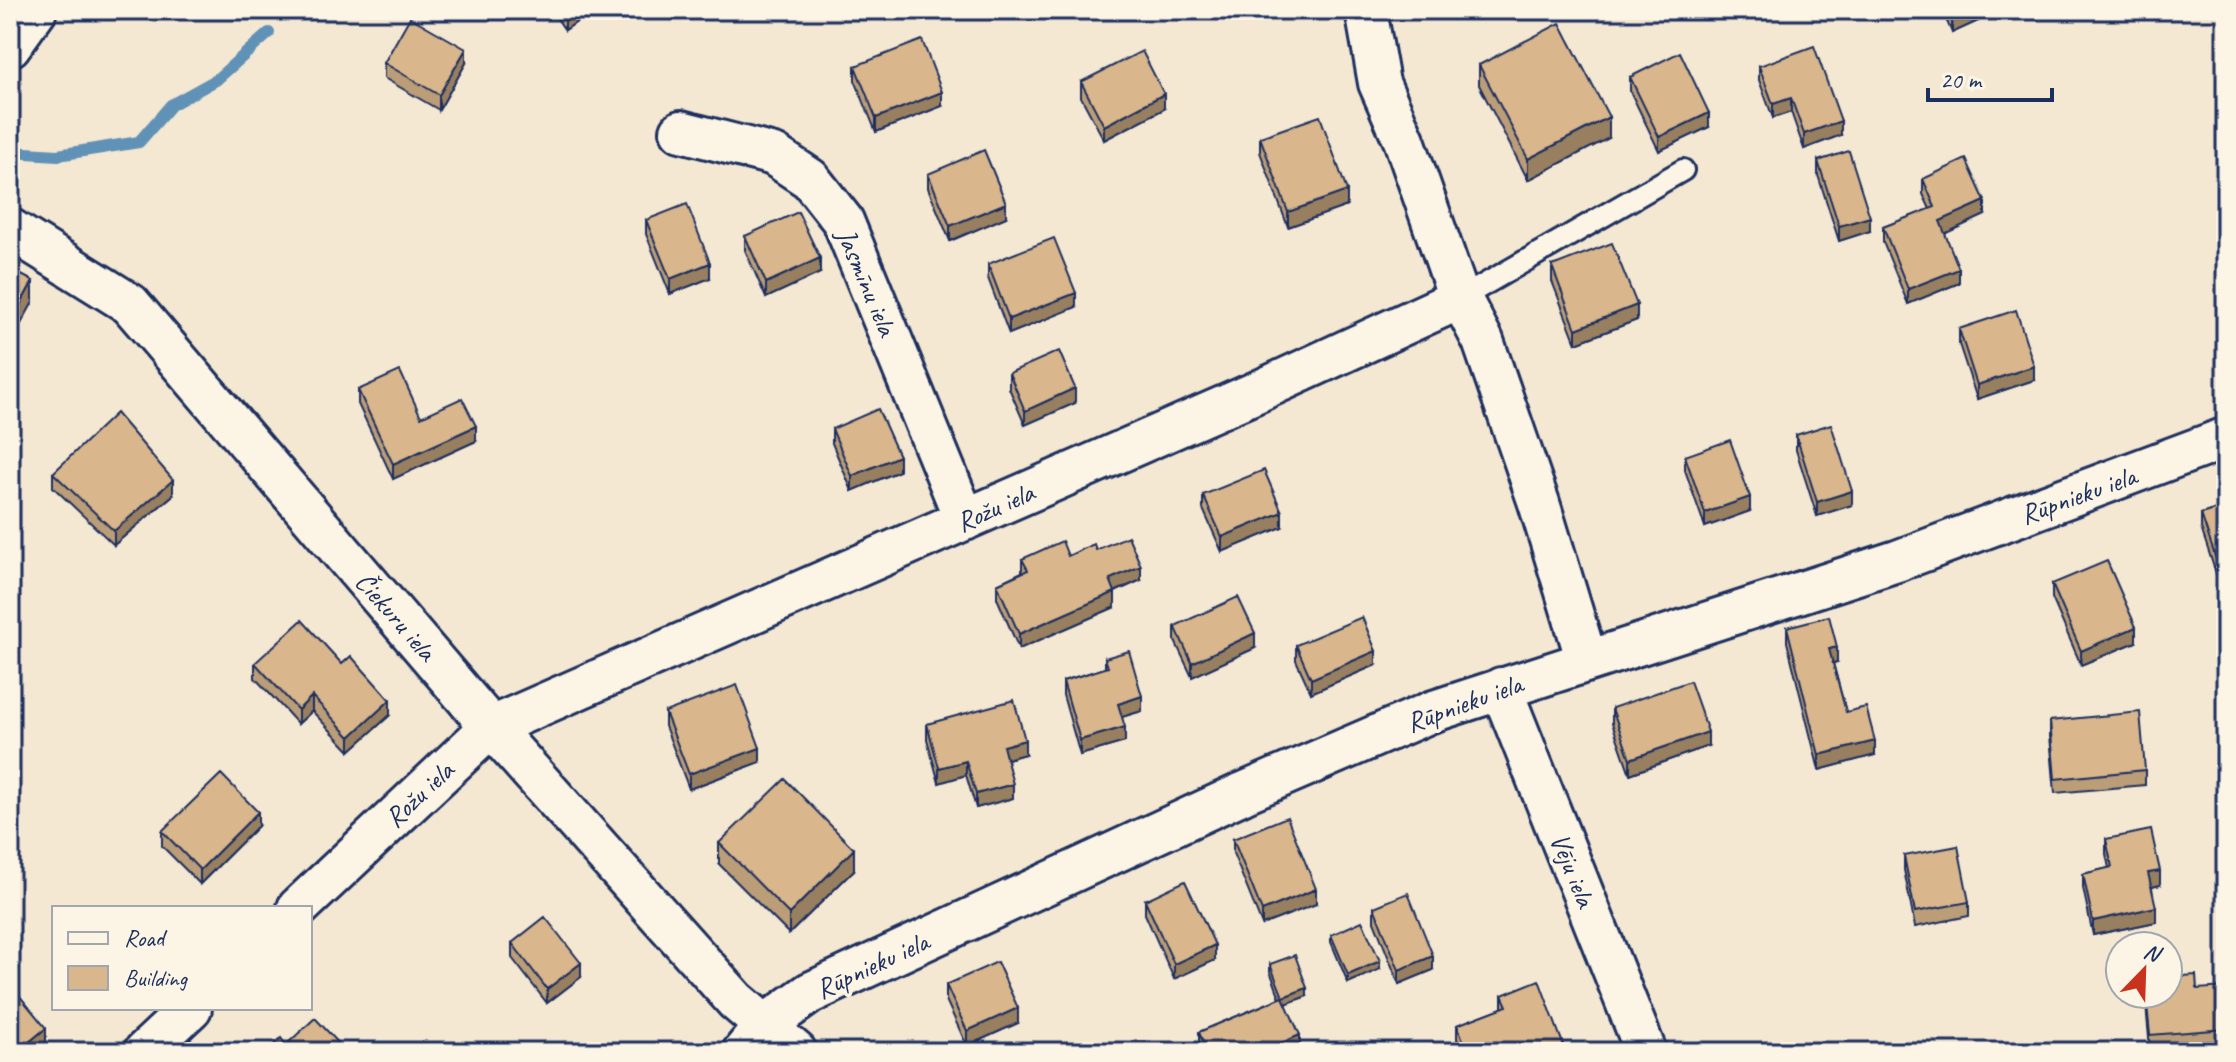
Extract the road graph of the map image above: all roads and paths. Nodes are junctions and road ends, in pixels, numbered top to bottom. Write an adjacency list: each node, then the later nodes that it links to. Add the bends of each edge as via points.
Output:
1 (36, 10): 3 (street)
2 (1366, 10): 7 (street, via 1379,83)
3 (10, 46)
4 (681, 131): 9 (street, Jasmīnu iela, via 774,155 810,179 843,221)
5 (1683, 170): 7 (lane)
6 (10, 229): 12 (street, Čiekuru iela, via 130,304)
7 (1461, 298): 9 (street, Rožu iela); 10 (street, via 1488,355)
8 (2226, 438): 10 (street, Rūpnieku iela, via 1897,561)
9 (965, 520): 12 (street, Rožu iela)
10 (1587, 661): 11 (street, Rūpnieku iela)
11 (1501, 688): 15 (street, Rūpnieku iela, via 1431,712 1243,793 810,993); 18 (street, Vēju iela)
12 (491, 727): 13 (street, Rožu iela); 15 (street, Čiekuru iela, via 736,1001)
13 (300, 906)
14 (189, 1010): 16 (street)
15 (753, 1039): 17 (street, Čiekuru iela)
16 (144, 1052)
17 (796, 1052)
18 (1646, 1052)

